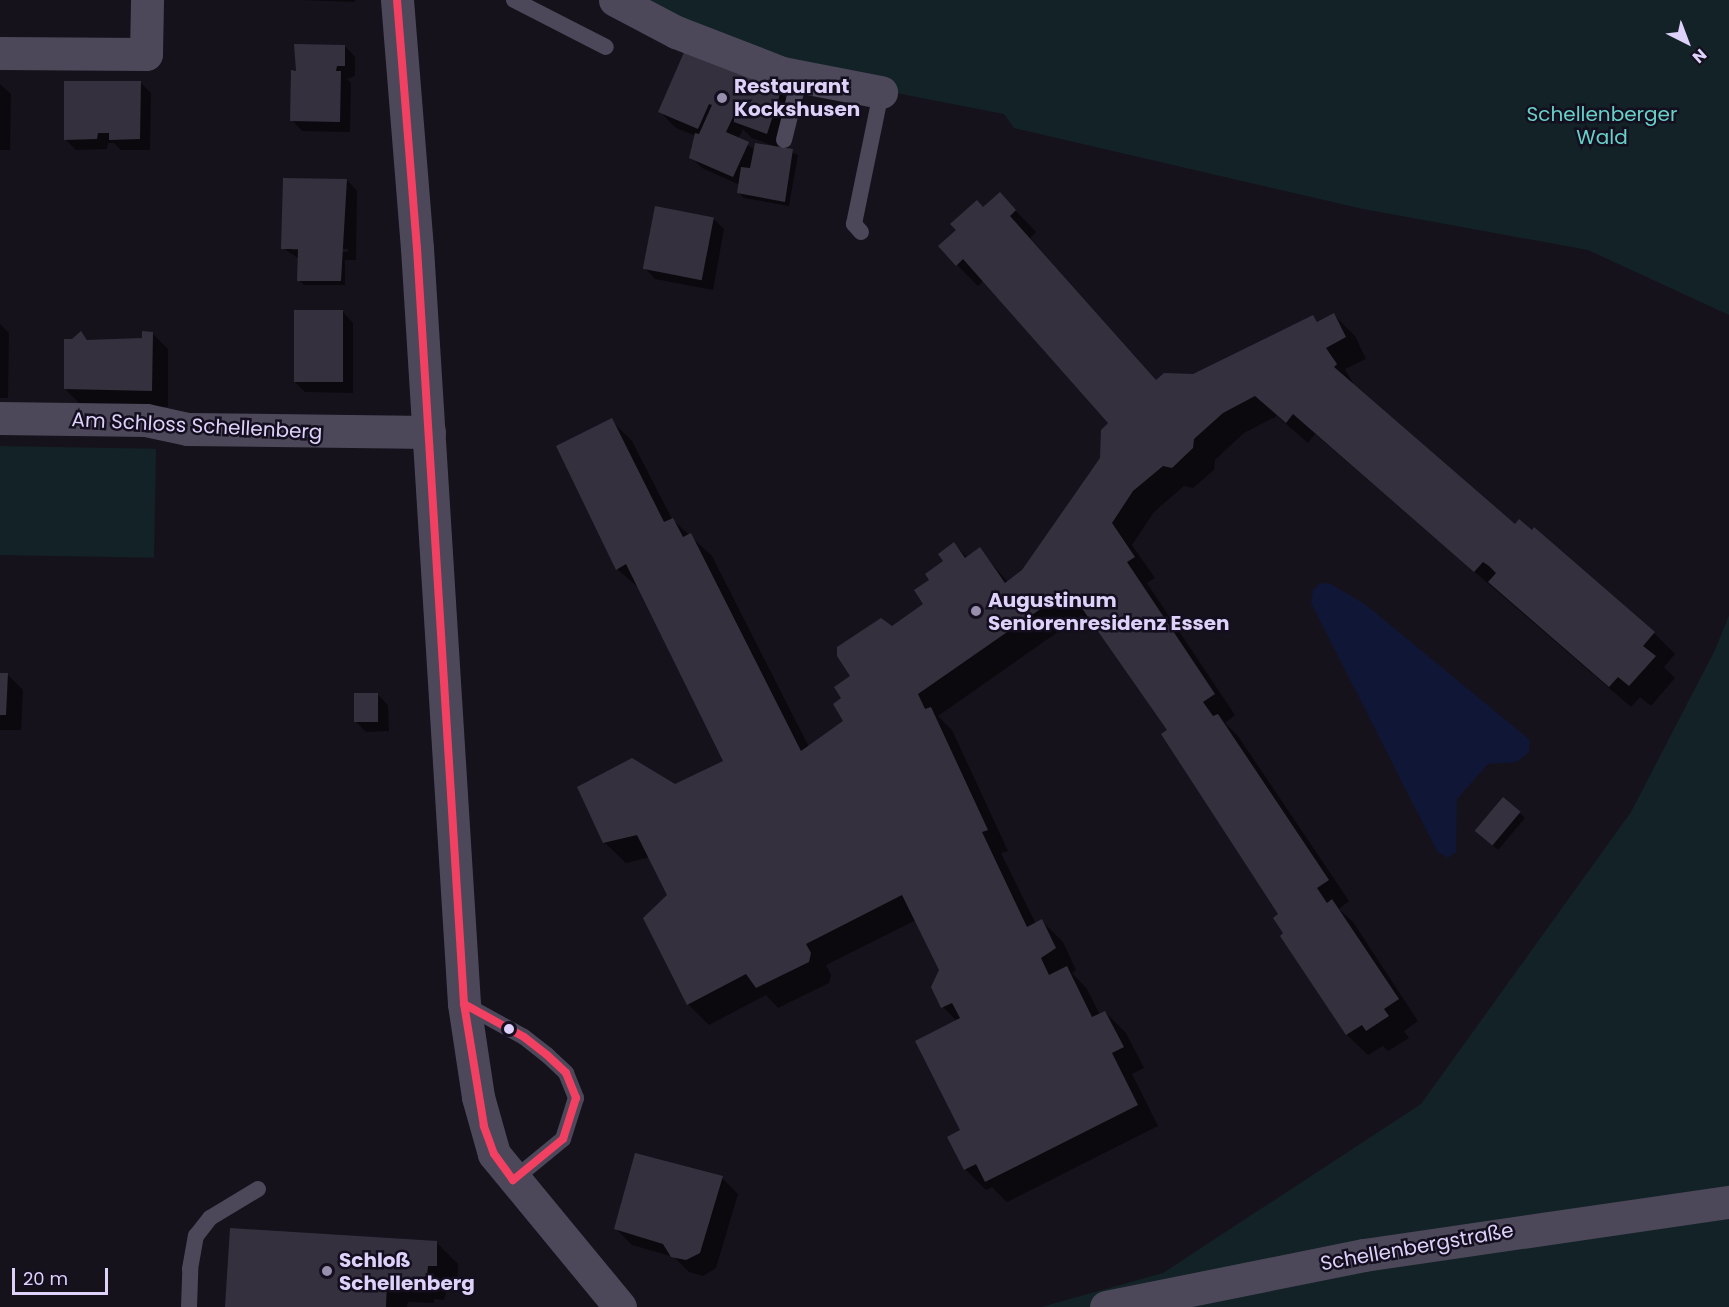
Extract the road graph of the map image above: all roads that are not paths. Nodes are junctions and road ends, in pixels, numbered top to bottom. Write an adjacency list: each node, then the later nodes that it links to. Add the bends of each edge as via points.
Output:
1 (147, 0): 6 (street, via 146,54)
2 (397, 0): 12 (street)
3 (514, 0): 5 (lane)
4 (615, 0): 7 (street, via 676,32)
5 (606, 47)
6 (0, 53)
7 (800, 76): 8 (street); 9 (lane)
8 (881, 92): 10 (lane, via 854,224)
9 (784, 140)
10 (861, 232)
11 (0, 418): 12 (street, Am Schloss Schellenberg, via 146,420 188,429)
12 (429, 432): 13 (street)
13 (464, 1004): 14 (street, via 484,1126 494,1154); 14 (lane, via 524,1037 547,1055 566,1073 576,1098 563,1139)
14 (513, 1180): 18 (street)
15 (258, 1189): 17 (lane, via 210,1218 196,1236 189,1269)
16 (1729, 1202): 19 (street, Schellenbergstraße, via 1364,1255)
17 (189, 1307)
18 (620, 1307)
19 (1107, 1307)

